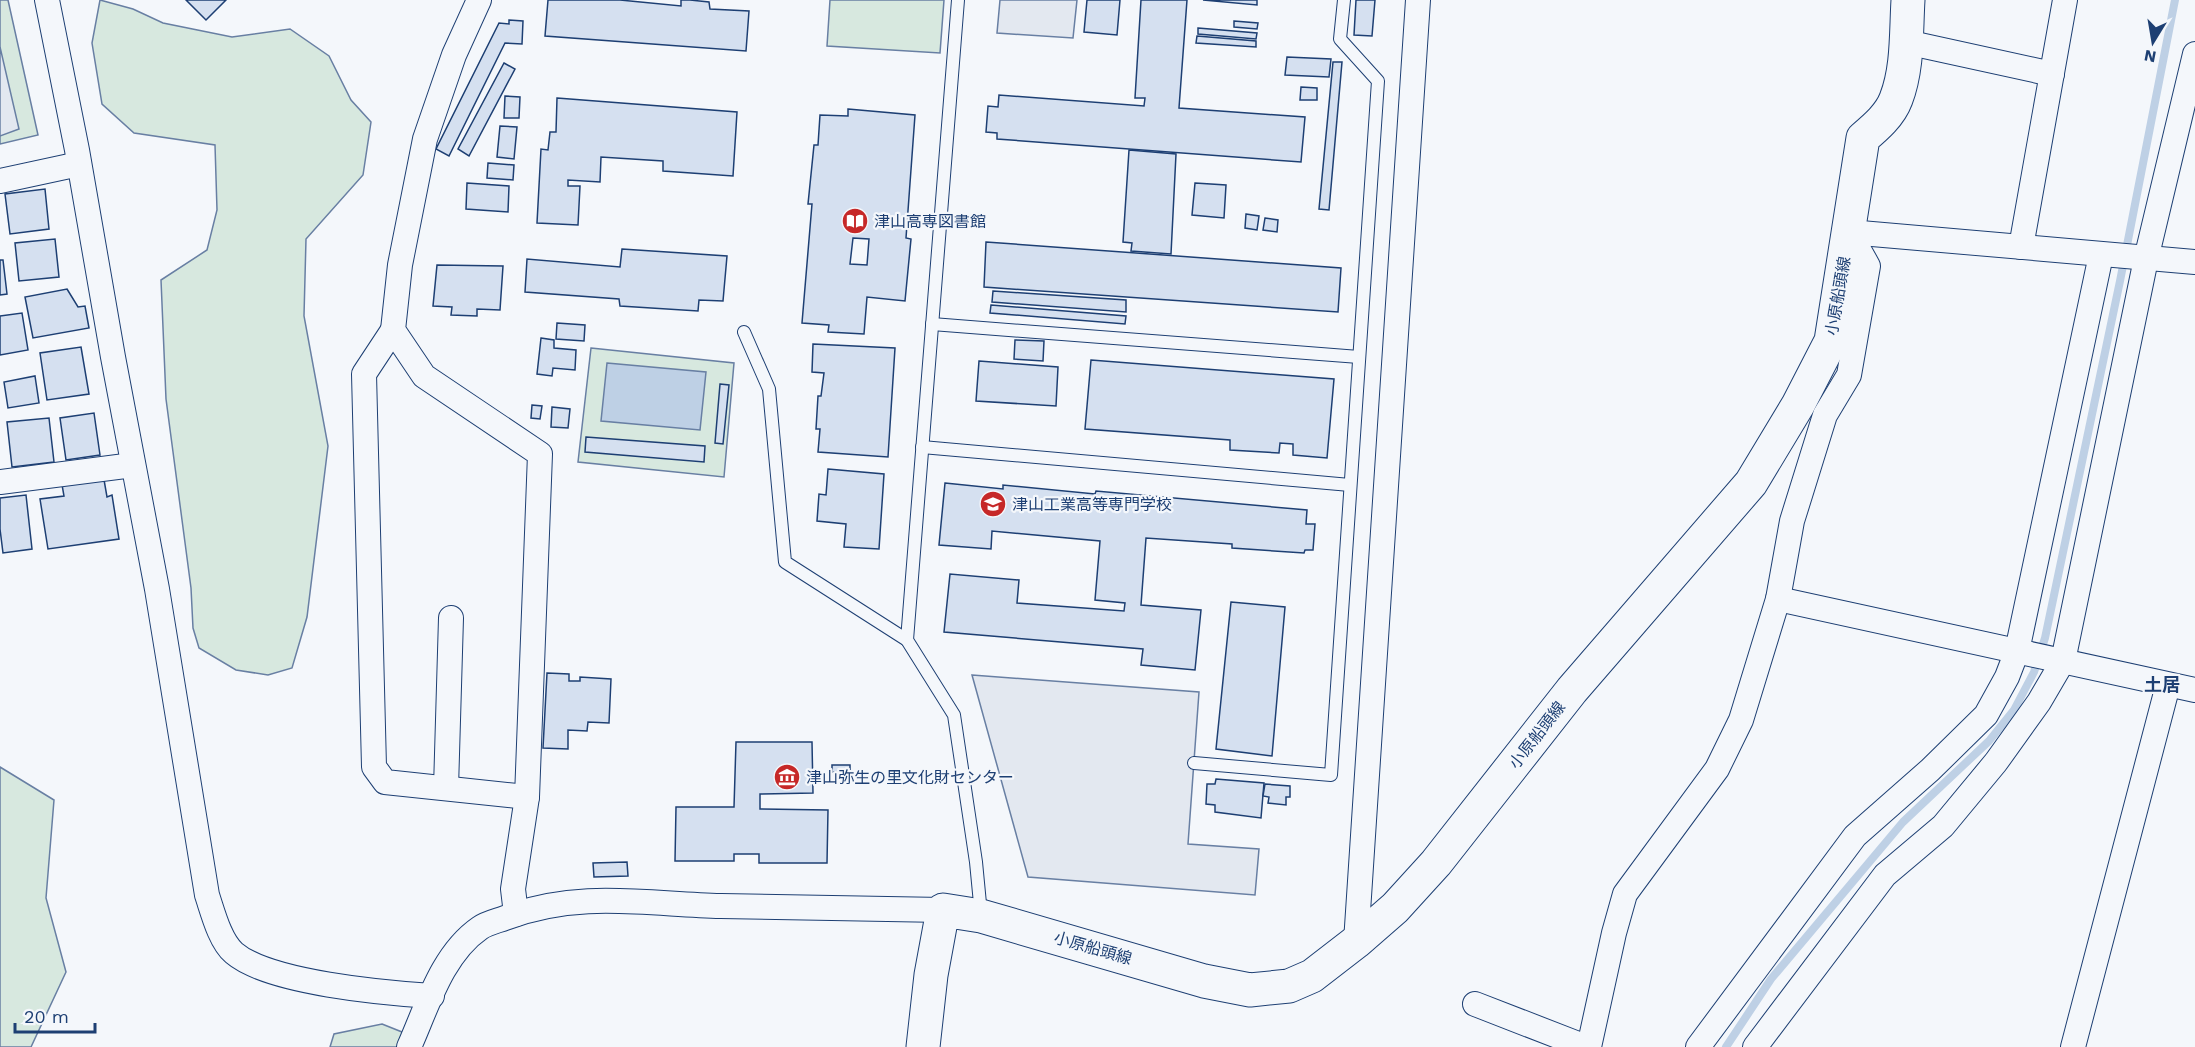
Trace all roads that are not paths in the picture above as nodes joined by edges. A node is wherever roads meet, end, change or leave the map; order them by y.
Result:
1 (47, 0) edge
2 (479, 0) edge
3 (958, 0) edge
4 (1344, 0) edge
5 (1418, 0) edge
6 (1908, 0) edge
7 (2065, 0) edge
8 (1906, 42) junction
9 (2195, 54) edge
10 (2052, 74) junction
11 (79, 164) junction
12 (0, 182) edge
13 (1849, 232) junction
14 (2021, 247) junction
15 (2101, 255) junction
16 (2146, 259) junction
17 (2195, 262) edge
18 (932, 324) junction
19 (393, 330) junction
20 (744, 332) dead end
21 (1359, 357) junction
22 (922, 447) junction
23 (133, 465) junction
24 (0, 482) edge
25 (1350, 485) junction
26 (1778, 599) junction
27 (452, 618) dead end
28 (907, 640) junction
29 (2017, 651) junction
30 (2064, 662) junction
31 (2168, 684) junction
32 (2195, 690) edge
33 (1194, 763) dead end
34 (446, 789) junction
35 (527, 797) junction
36 (943, 910) junction
37 (516, 914) junction
38 (981, 916) junction
39 (1356, 942) junction
40 (432, 996) junction
41 (1475, 1004) dead end
42 (409, 1047) edge
43 (923, 1047) edge
44 (1587, 1047) edge
45 (1698, 1047) edge
46 (1755, 1047) edge
47 (2073, 1047) edge

1 - 11 street
2 - 19 street
3 - 18 lane
4 - 21 lane
5 - 39 street
6 - 8 main road, 小原船頭線
7 - 10 street
8 - 10 street
8 - 13 main road, 小原船頭線
9 - 16 street
10 - 14 street
11 - 12 street
11 - 23 street
13 - 14 street
13 - 26 street
13 - 39 main road, 小原船頭線
14 - 15 street
15 - 16 street
15 - 29 street
16 - 17 street
16 - 30 street
18 - 21 lane
18 - 22 lane
19 - 34 street
19 - 35 street
20 - 28 lane
21 - 25 lane
22 - 25 lane
22 - 28 lane
23 - 24 street
23 - 40 street
25 - 33 lane
26 - 29 street
26 - 44 street
27 - 34 street
28 - 38 lane
29 - 30 street
29 - 45 street
30 - 31 street
30 - 46 street
31 - 32 street
31 - 47 street
34 - 35 street
35 - 37 street
36 - 37 street
36 - 38 main road, 小原船頭線
36 - 43 main road
37 - 40 street
38 - 39 main road, 小原船頭線
40 - 42 street
41 - 44 street

